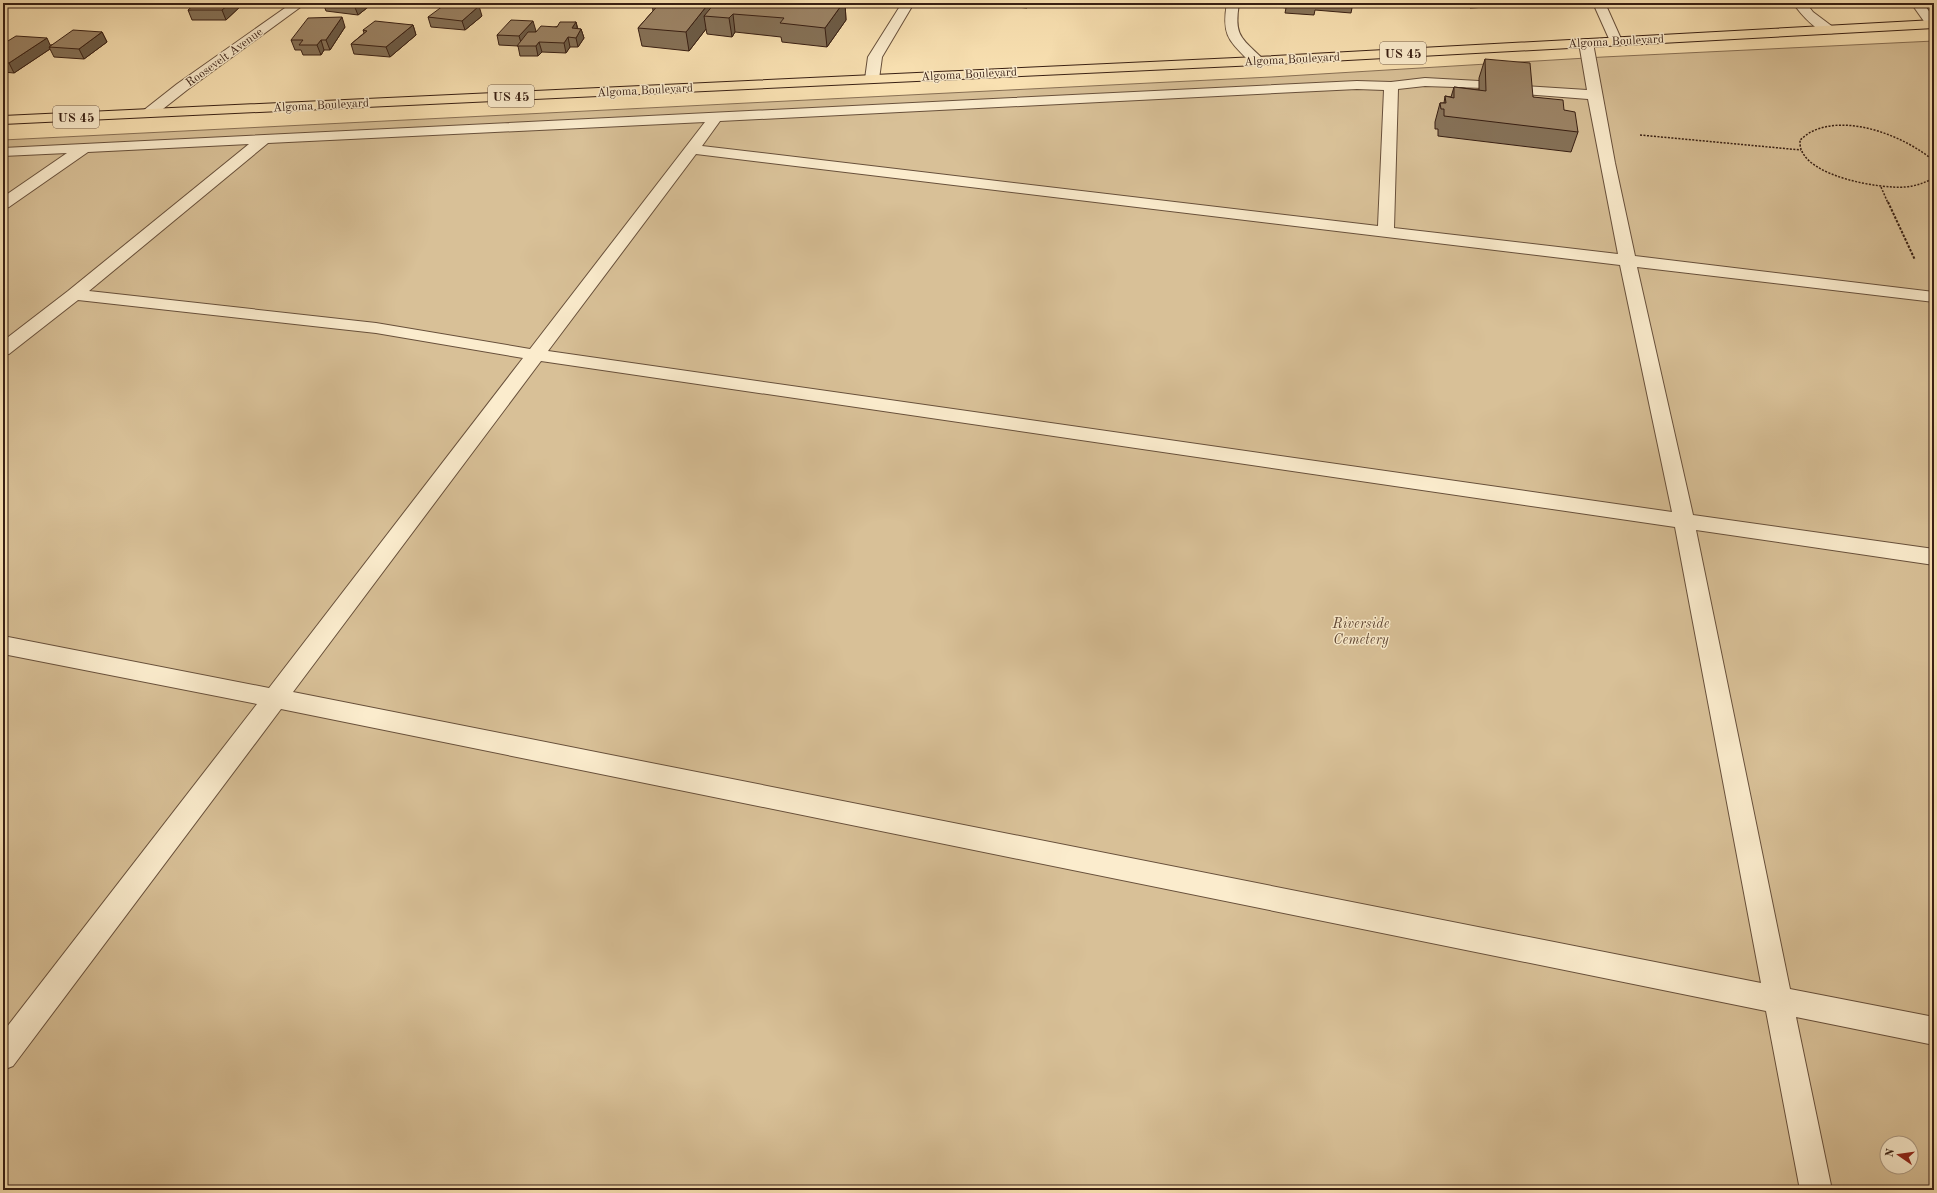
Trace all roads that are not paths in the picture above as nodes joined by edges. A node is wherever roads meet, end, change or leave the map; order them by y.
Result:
1 (300, 3) edge
2 (908, 3) edge
3 (1233, 3) edge
4 (1599, 3) edge
5 (1799, 3) edge
6 (1918, 3) edge
7 (1933, 24) edge
8 (1828, 30) junction
9 (1616, 41) junction
10 (1586, 43) junction
11 (1257, 61) junction
12 (872, 79) junction
13 (1479, 85) dead end
14 (1391, 86) junction
15 (1524, 90) edge
16 (1594, 95) junction
17 (149, 113) junction
18 (716, 117) junction
19 (3, 120) edge
20 (264, 139) junction
21 (84, 148) junction
22 (692, 149) junction
23 (3, 152) edge
24 (3, 204) edge
25 (1386, 233) junction
26 (1628, 262) junction
27 (74, 295) junction
28 (1933, 297) edge
29 (3, 350) edge
30 (535, 355) junction
31 (1684, 521) junction
32 (1934, 557) edge
33 (3, 645) edge
34 (275, 698) junction
35 (1777, 999) junction
36 (1934, 1031) edge
37 (3, 1056) edge
38 (1816, 1190) edge

1 - 17 street, Roosevelt Avenue
2 - 12 street
3 - 11 street
4 - 9 street
5 - 8 street
6 - 7 street
7 - 8 main road, Algoma Boulevard / US 45
8 - 9 main road, Algoma Boulevard / US 45
9 - 10 main road, Algoma Boulevard / US 45
10 - 11 main road, Algoma Boulevard / US 45
10 - 16 street
11 - 12 main road, Algoma Boulevard / US 45
12 - 17 main road, Algoma Boulevard / US 45
13 - 14 street
14 - 18 street
14 - 25 street
15 - 16 street
16 - 26 street
17 - 19 main road, Algoma Boulevard / US 45
18 - 20 street
18 - 22 street
20 - 21 street
20 - 27 street
21 - 23 street
21 - 24 street
22 - 25 street
22 - 30 street
25 - 26 street
26 - 28 street
26 - 31 street
27 - 29 street
27 - 30 street
30 - 31 street
30 - 34 street
31 - 32 street
31 - 35 street
33 - 34 street
34 - 35 street
34 - 37 street
35 - 36 street
35 - 38 street

